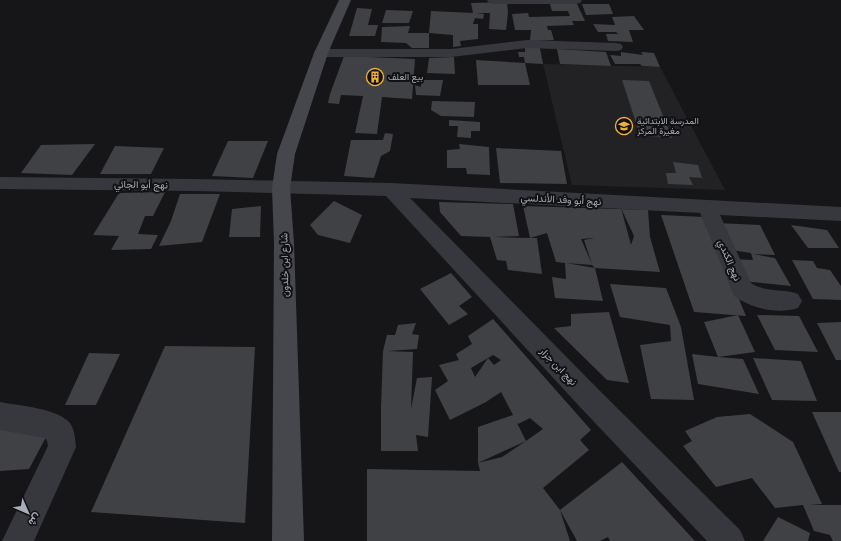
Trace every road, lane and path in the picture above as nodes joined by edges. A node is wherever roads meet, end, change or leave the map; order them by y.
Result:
1 (345, 0) edge
2 (492, 0) edge
3 (576, 0) edge
4 (616, 47) dead end
5 (321, 53) junction
6 (0, 183) edge
7 (281, 188) junction
8 (391, 190) junction
9 (707, 207) junction
10 (841, 214) edge
11 (790, 301) dead end
12 (0, 416) edge
13 (18, 541) edge
14 (288, 541) edge
15 (729, 541) edge

1 - 5 street, شارع ابن خلدون
2 - 3 street
4 - 5 street
5 - 7 street, شارع ابن خلدون
6 - 7 street, نهج أبو الجائي
7 - 8 street, نهج أبو وفد الأندلسي
7 - 14 street, شارع ابن خلدون
8 - 9 street, نهج أبو وفد الأندلسي
8 - 15 street, نهج ابن جزار
9 - 10 street, نهج أبو وفد الأندلسي
9 - 11 street, نهج الكندي
12 - 13 street

